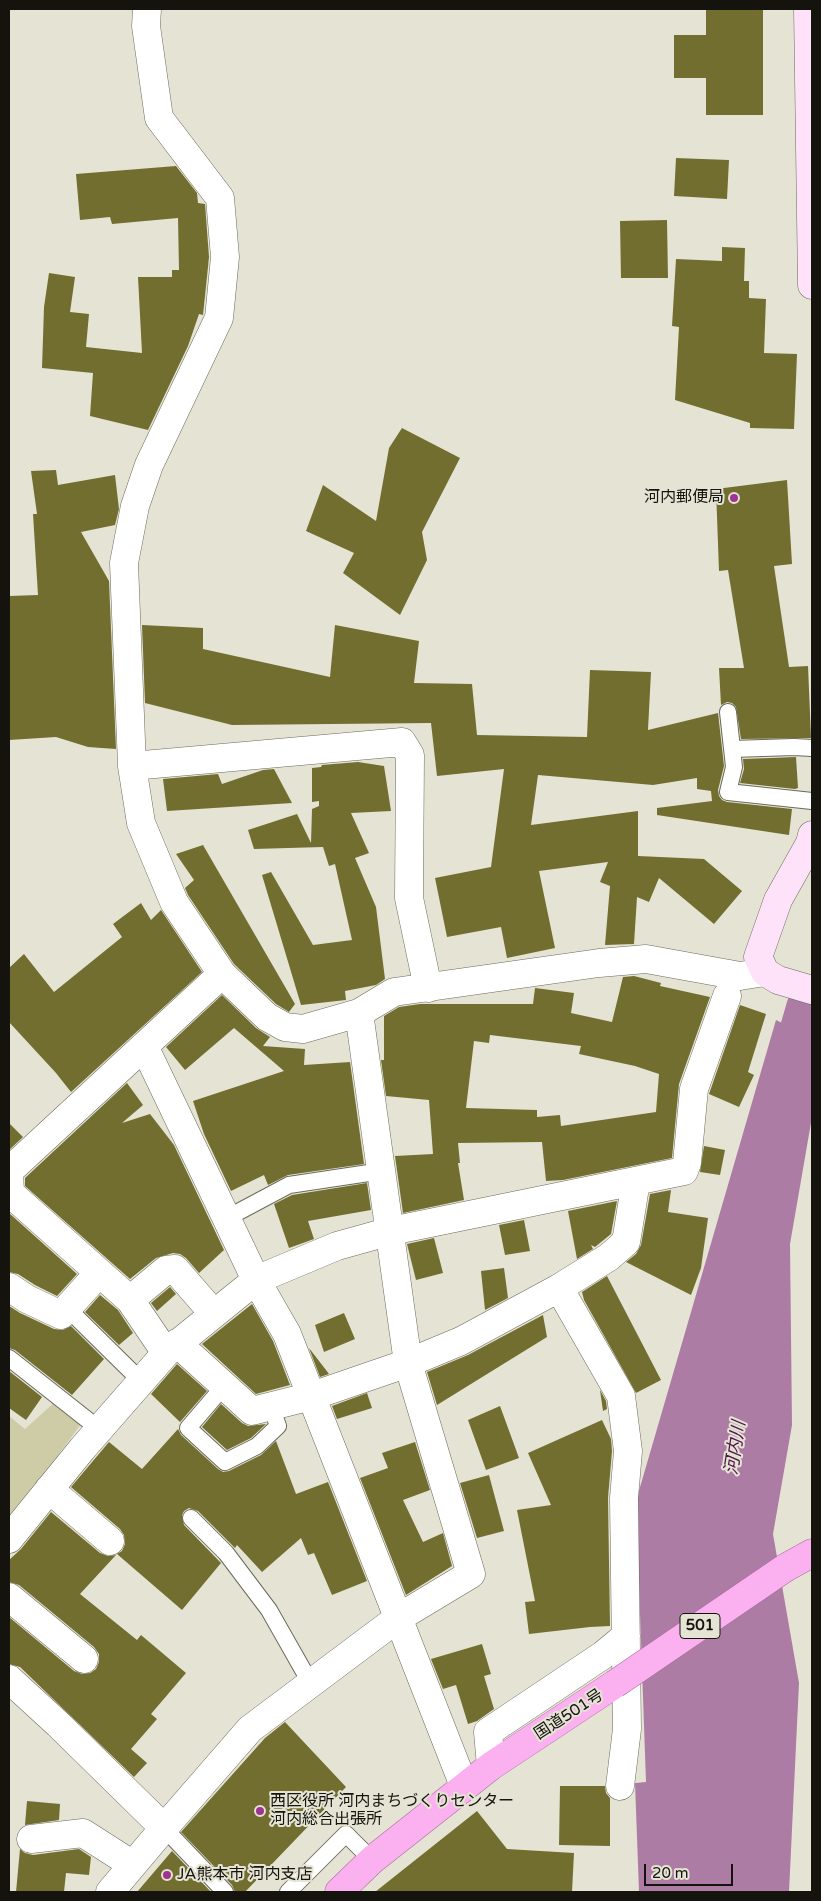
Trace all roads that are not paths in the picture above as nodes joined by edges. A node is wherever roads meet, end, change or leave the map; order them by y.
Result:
1 (146, 9) edge
2 (808, 9) edge
3 (812, 285) edge
4 (728, 712) dead end
5 (812, 748) edge
6 (732, 749) junction
7 (132, 766) junction
8 (812, 801) edge
9 (812, 835) edge
10 (222, 974) junction
11 (771, 976) junction
12 (428, 988) junction
13 (812, 990) edge
14 (727, 996) dead end
15 (359, 1014) junction
16 (144, 1046) junction
17 (382, 1171) junction
18 (636, 1181) junction
19 (227, 1218) junction
20 (391, 1231) junction
21 (99, 1273) junction
22 (256, 1280) junction
23 (9, 1287) edge
24 (559, 1288) junction
25 (130, 1300) junction
26 (67, 1308) junction
27 (214, 1314) junction
28 (171, 1348) junction
29 (9, 1358) edge
30 (408, 1363) junction
31 (141, 1381) junction
32 (224, 1386) junction
33 (312, 1396) junction
34 (271, 1406) junction
35 (99, 1429) junction
36 (49, 1489) junction
37 (191, 1518) dead end
38 (9, 1539) edge
39 (110, 1541) dead end
40 (812, 1553) edge
41 (9, 1597) edge
42 (398, 1618) junction
43 (626, 1636) junction
44 (84, 1659) dead end
45 (9, 1679) edge
46 (312, 1684) junction
47 (491, 1766) junction
48 (464, 1786) junction
49 (620, 1786) dead end
50 (164, 1828) junction
51 (30, 1839) dead end
52 (372, 1860) junction
53 (133, 1865) junction
54 (110, 1892) edge
55 (225, 1892) edge
56 (288, 1892) edge
57 (339, 1892) edge

1 - 7 street
2 - 3 main road
4 - 6 lane
5 - 6 lane
6 - 8 lane
7 - 10 street
7 - 12 street
9 - 11 main road
10 - 15 street
10 - 16 street
11 - 12 street
11 - 13 main road
12 - 15 street
14 - 18 street
15 - 17 street
16 - 19 street
16 - 21 street
17 - 19 lane
17 - 20 street
18 - 20 street
18 - 24 street
19 - 22 street
20 - 22 street
20 - 30 street
21 - 25 street
21 - 26 street
22 - 27 street
22 - 33 street
23 - 26 street
24 - 30 street
24 - 43 street
25 - 27 street
25 - 28 street
26 - 31 lane
27 - 28 street
28 - 31 street
28 - 32 street
29 - 35 lane
30 - 33 street
30 - 42 street
31 - 35 street
32 - 34 street
32 - 34 lane
33 - 34 street
33 - 42 street
35 - 36 street
36 - 38 street
36 - 39 street
37 - 46 lane
40 - 47 highway, 国道501号 / 501, bridge
41 - 44 street
42 - 46 street
42 - 48 street
43 - 47 street
43 - 49 street
45 - 50 street
46 - 50 street
47 - 48 highway, 国道501号 / 501
48 - 52 highway, 国道501号 / 501
50 - 53 street
50 - 55 lane
51 - 53 street
52 - 56 lane
52 - 57 highway, 国道501号 / 501
53 - 54 street

